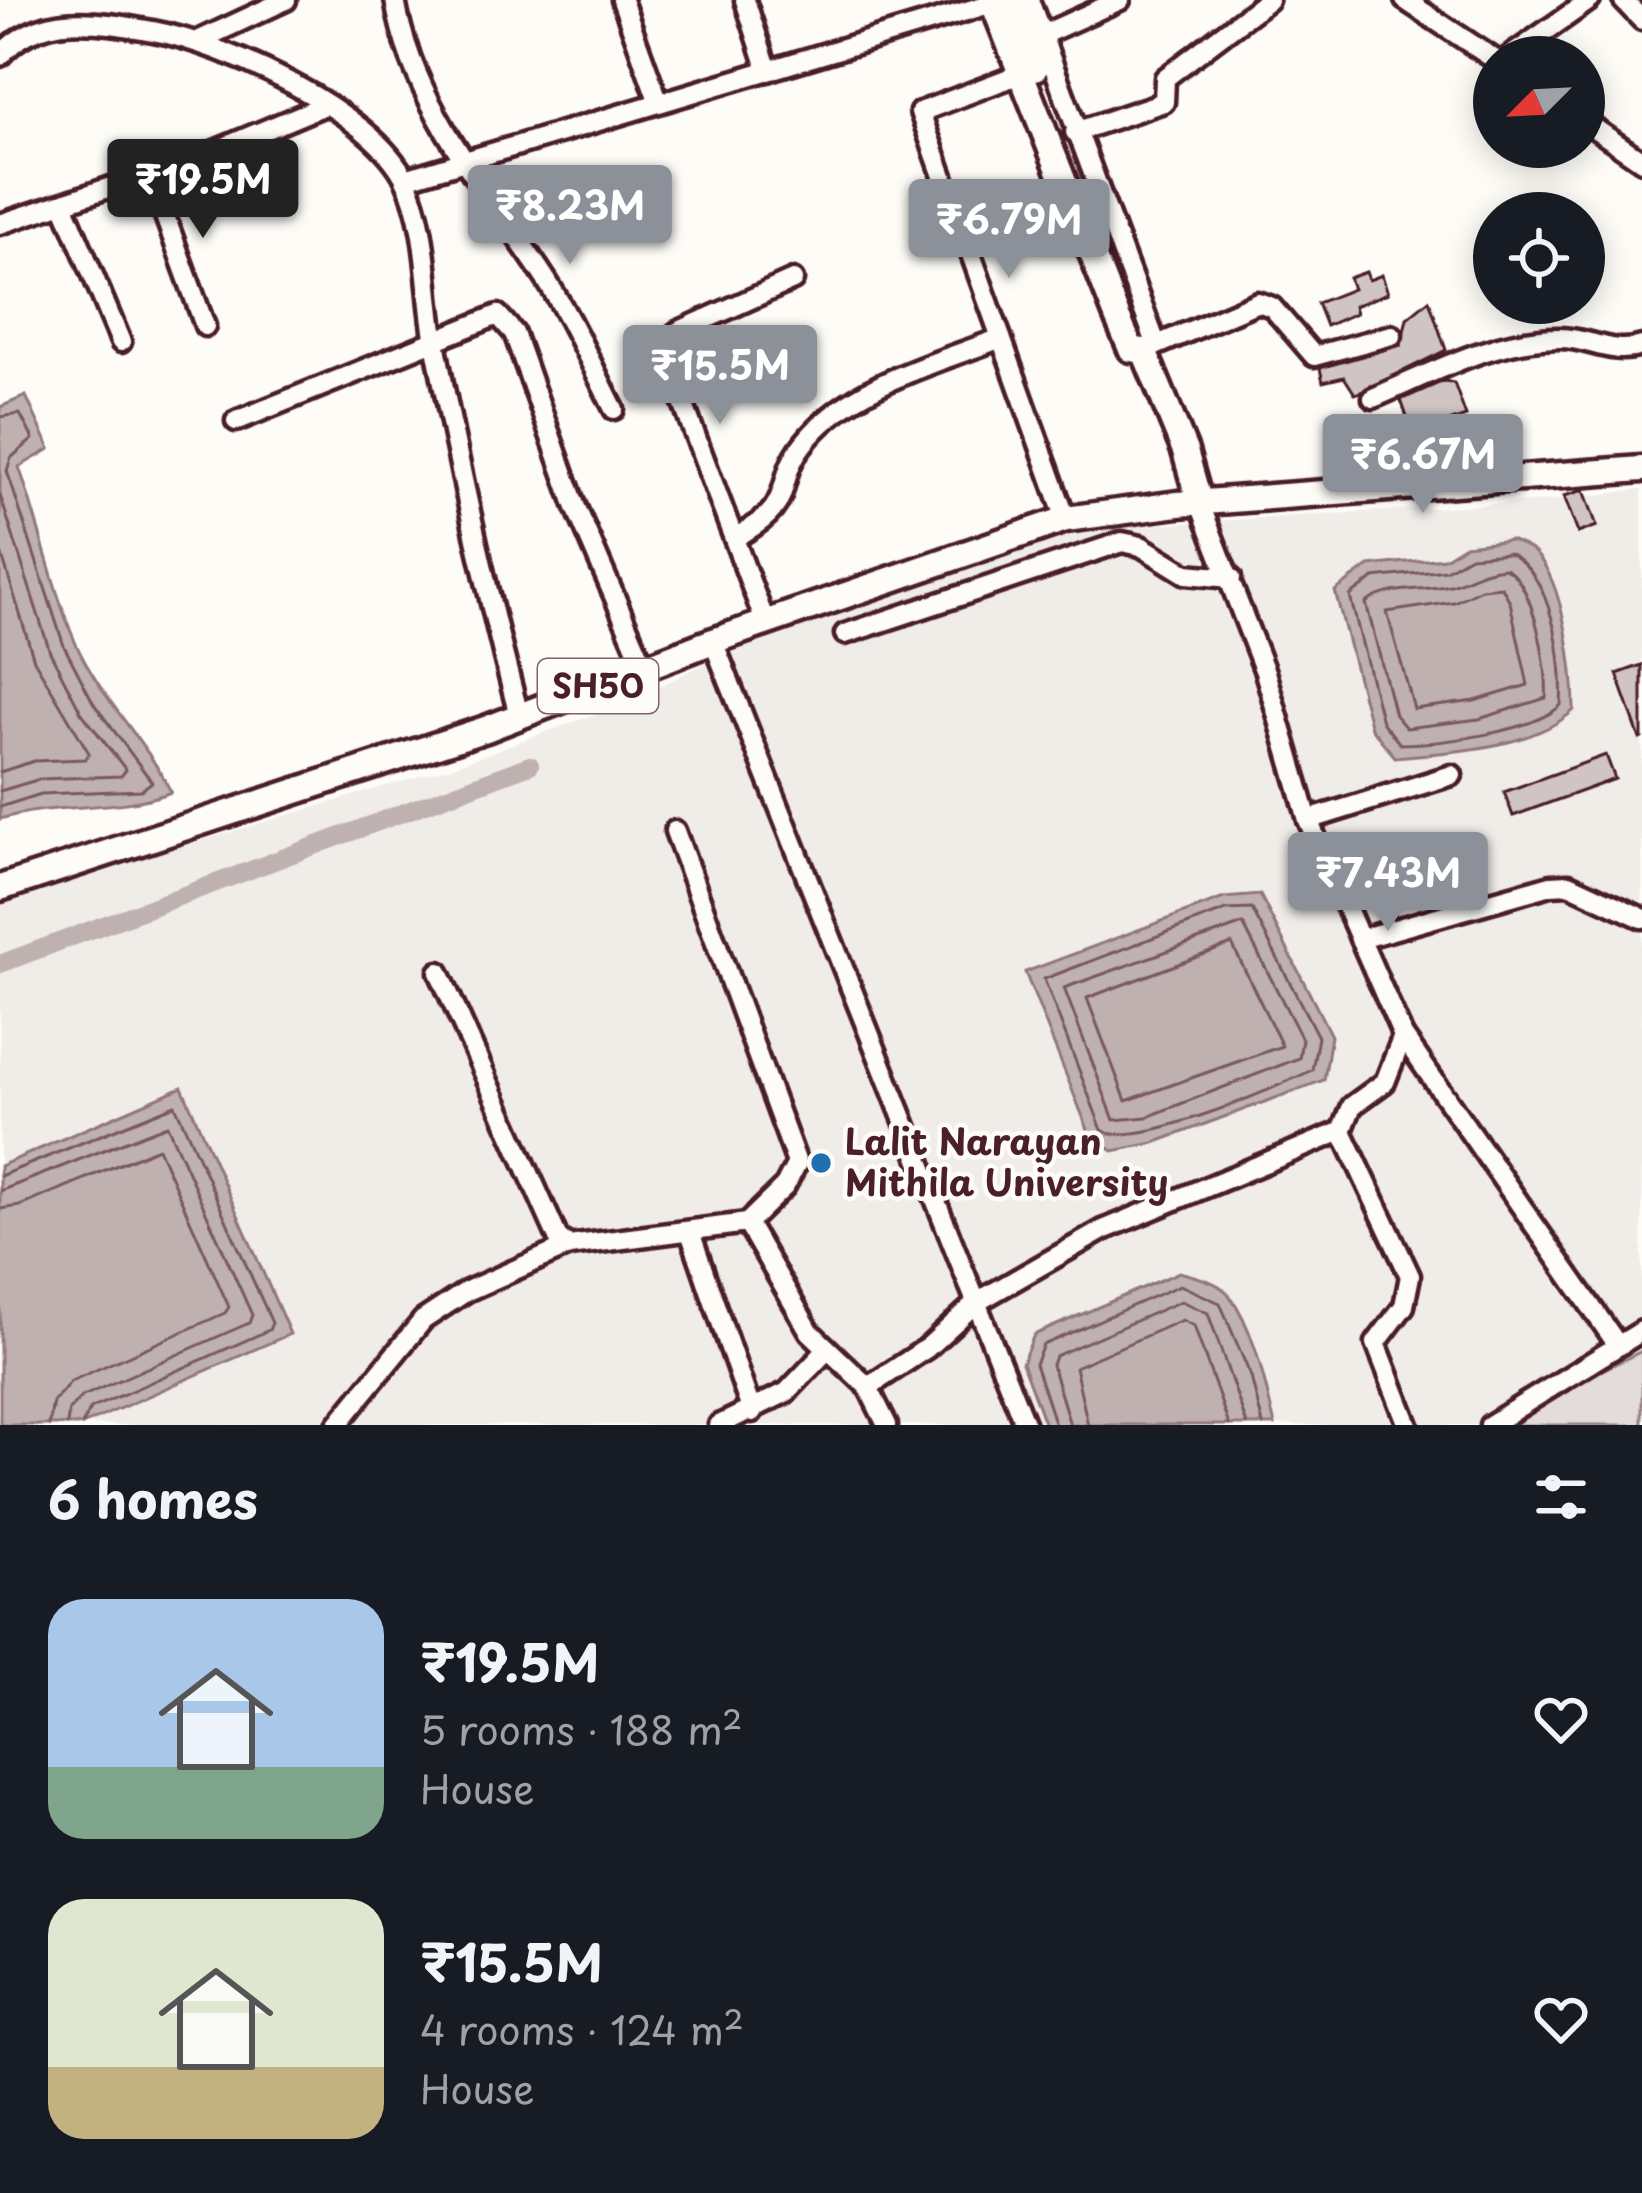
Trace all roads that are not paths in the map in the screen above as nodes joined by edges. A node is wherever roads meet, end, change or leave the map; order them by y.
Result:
1 (286, 0) edge
2 (395, 0) edge
3 (622, 0) edge
4 (745, 0) edge
5 (1029, 0) edge
6 (1120, 0) edge
7 (1268, 0) edge
8 (1550, 0) edge
9 (1590, 0) edge
10 (1623, 0) edge
11 (998, 1) edge
12 (1418, 3) edge
13 (1564, 19) junction
14 (1642, 20) edge
15 (1042, 35) junction
16 (1539, 36) edge
17 (200, 40) junction
18 (1473, 44) edge
19 (0, 56) edge
20 (768, 71) junction
21 (1020, 74) junction
22 (658, 100) junction
23 (325, 105) junction
24 (1076, 132) junction
25 (1605, 135) edge
26 (464, 161) junction
27 (1642, 161) edge
28 (150, 176) junction
29 (405, 179) junction
30 (64, 206) junction
31 (0, 224) edge
32 (794, 280) dead end
33 (205, 326) dead end
34 (1392, 335) dead end
35 (1001, 338) junction
36 (434, 340) junction
37 (121, 342) dead end
38 (1642, 346) edge
39 (1149, 348) junction
40 (1373, 398) dead end
41 (614, 409) dead end
42 (236, 421) dead end
43 (1642, 469) edge
44 (1200, 504) junction
45 (1066, 519) junction
46 (734, 538) junction
47 (1231, 578) junction
48 (766, 624) junction
49 (844, 634) dead end
50 (713, 641) junction
51 (645, 668) junction
52 (519, 716) junction
53 (1452, 775) dead end
54 (1309, 820) junction
55 (674, 831) dead end
56 (0, 888) edge
57 (1641, 915) edge
58 (1360, 939) junction
59 (439, 972) dead end
60 (1403, 1036) junction
61 (1342, 1131) junction
62 (747, 1223) junction
63 (690, 1232) junction
64 (569, 1246) junction
65 (977, 1302) junction
66 (1642, 1331) edge
67 (1616, 1344) junction
68 (826, 1351) junction
69 (868, 1387) junction
70 (752, 1412) junction
71 (337, 1425) edge
72 (719, 1425) edge
73 (887, 1425) edge
74 (1025, 1425) edge
75 (1408, 1425) edge
76 (1490, 1425) edge

1 - 17 street
2 - 26 street
3 - 22 street
4 - 20 street
5 - 15 street
6 - 15 street
7 - 24 street
8 - 13 street
9 - 13 street
10 - 14 street
11 - 20 street
11 - 21 main road
11 - 39 main road
12 - 18 street
13 - 16 street
15 - 24 street
17 - 19 street
17 - 23 street
20 - 22 street
21 - 35 street
21 - 39 main road
22 - 26 street
23 - 28 street
23 - 29 street
24 - 39 street
25 - 27 street
26 - 29 street
26 - 41 street
28 - 30 street
28 - 33 street
29 - 36 street
30 - 31 street
30 - 37 street
32 - 46 street
34 - 39 street
35 - 45 street
35 - 46 street
36 - 42 street
36 - 51 street
36 - 52 street
38 - 40 street
39 - 44 main road
43 - 44 main road
44 - 45 main road, SH50
44 - 47 street
45 - 48 main road, SH50
46 - 48 street
47 - 49 street
47 - 54 street
48 - 50 main road, SH50
50 - 51 main road, SH50
50 - 65 street
51 - 52 main road, SH50
52 - 56 main road, SH50
53 - 54 street
54 - 58 street
55 - 62 street
57 - 58 street
58 - 60 street
59 - 64 street
60 - 61 street
60 - 67 street
61 - 65 street
61 - 75 street
62 - 63 street
62 - 68 street
63 - 64 street
63 - 70 street
64 - 71 street
65 - 69 street
65 - 74 street
66 - 67 street
67 - 76 street
68 - 69 street
68 - 70 street
69 - 73 street
70 - 72 street

